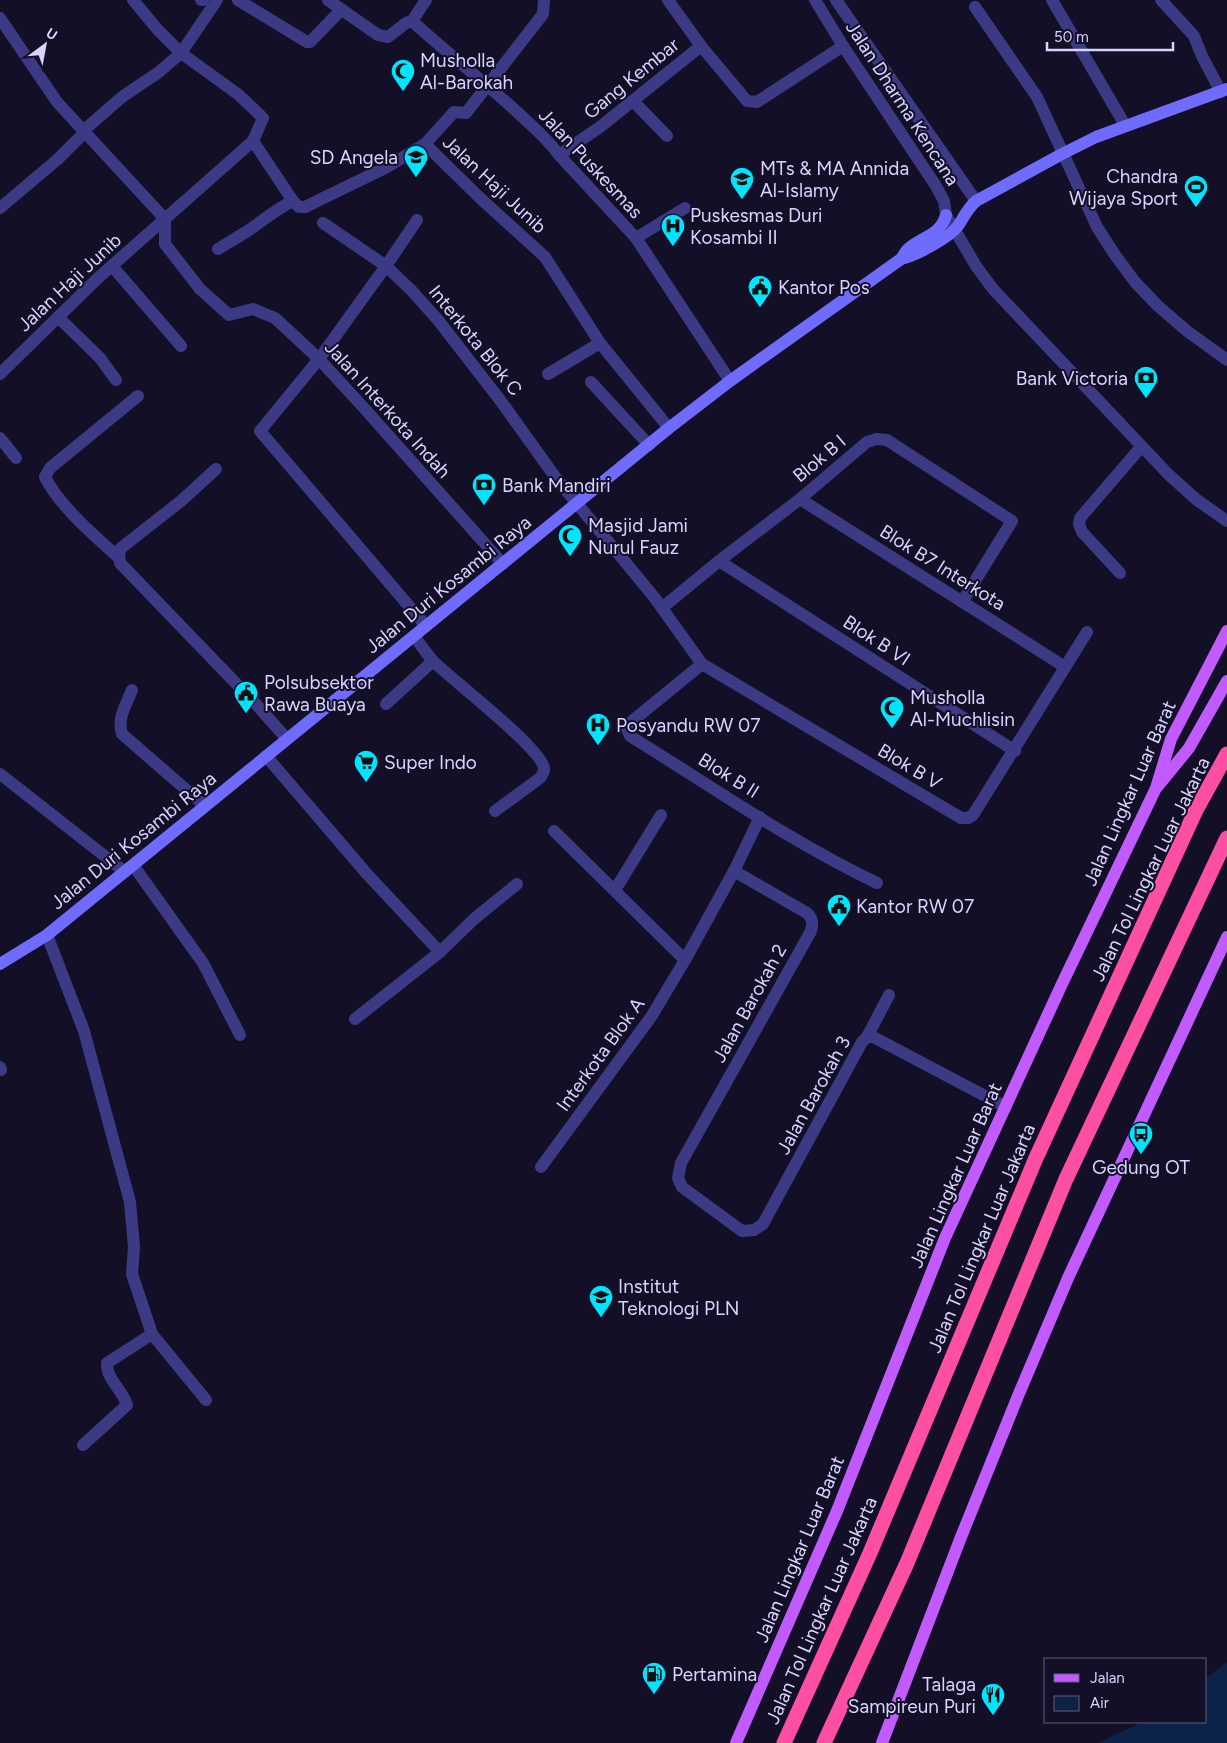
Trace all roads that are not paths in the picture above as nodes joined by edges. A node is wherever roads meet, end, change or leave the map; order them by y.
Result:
1 (134, 0) edge
2 (216, 0) edge
3 (238, 0) edge
4 (328, 0) edge
5 (426, 0) edge
6 (544, 0) edge
7 (668, 0) edge
8 (815, 0) edge
9 (836, 0) edge
10 (1052, 0) edge
11 (1161, 0) edge
12 (975, 8) dead end
13 (341, 10) junction
14 (0, 18) edge
15 (412, 21) junction
16 (701, 46) junction
17 (843, 46) junction
18 (181, 53) junction
19 (487, 85) junction
20 (1224, 90) edge
21 (633, 101) junction
22 (1125, 125) junction
23 (84, 132) junction
24 (668, 136) dead end
25 (253, 141) junction
26 (425, 144) junction
27 (1062, 154) junction
28 (559, 155) junction
29 (293, 201) junction
30 (976, 202) junction
31 (0, 208) edge
32 (686, 208) dead end
33 (946, 215) junction
34 (165, 219) junction
35 (417, 220) dead end
36 (323, 223) dead end
37 (940, 228) joint
38 (954, 230) junction
39 (636, 238) junction
40 (218, 249) dead end
41 (901, 259) junction
42 (112, 266) junction
43 (386, 266) junction
44 (58, 318) junction
45 (600, 343) junction
46 (180, 346) dead end
47 (319, 359) junction
48 (1227, 360) edge
49 (0, 374) edge
50 (548, 374) dead end
51 (116, 380) dead end
52 (730, 381) junction
53 (591, 382) dead end
54 (138, 396) dead end
55 (669, 428) junction
56 (0, 438) edge
57 (649, 445) junction
58 (1141, 447) junction
59 (16, 458) dead end
60 (216, 469) dead end
61 (800, 499) junction
62 (577, 503) junction
63 (1227, 521) edge
64 (119, 558) junction
65 (719, 561) junction
66 (503, 564) junction
67 (1120, 573) dead end
68 (962, 602) junction
69 (662, 608) junction
70 (426, 626) junction
71 (1227, 631) edge
72 (1087, 632) dead end
73 (414, 636) junction
74 (433, 661) junction
75 (702, 664) junction
76 (1065, 667) junction
77 (1227, 682) edge
78 (132, 690) dead end
79 (386, 704) dead end
80 (287, 739) junction
81 (1015, 751) junction
82 (1227, 754) edge
83 (266, 756) junction
84 (0, 774) edge
85 (1156, 788) junction
86 (205, 806) junction
87 (495, 810) dead end
88 (661, 816) dead end
89 (760, 817) junction
90 (554, 830) dead end
91 (1227, 838) edge
92 (129, 868) junction
93 (734, 871) junction
94 (877, 883) dead end
95 (517, 884) dead end
96 (614, 890) junction
97 (47, 935) junction
98 (1227, 937) edge
99 (440, 952) junction
100 (685, 960) junction
101 (0, 964) edge
102 (889, 995) dead end
103 (355, 1019) dead end
104 (240, 1035) dead end
105 (867, 1037) junction
106 (1006, 1107) junction
107 (541, 1167) dead end
108 (682, 1187) joint
109 (152, 1334) junction
110 (206, 1400) dead end
111 (83, 1445) dead end
112 (736, 1743) edge
113 (784, 1743) edge
114 (824, 1743) edge
115 (882, 1743) edge

1 - 18 street
2 - 18 street
3 - 13 street
4 - 13 street
5 - 15 street
6 - 19 street
7 - 16 street
8 - 17 street, Jalan Dharma Kencana
9 - 30 street, Jalan Dharma Kencana
10 - 22 street
11 - 20 street
12 - 27 street
13 - 15 street
14 - 23 street
15 - 19 street, Jalan Puskesmas
16 - 17 street
16 - 21 street, Gang Kembar
17 - 33 street, Jalan Dharma Kencana
18 - 23 street
18 - 25 street
19 - 26 street
19 - 28 street, Jalan Puskesmas
20 - 22 main road, Jalan Duri Kosambi Raya
21 - 24 street
21 - 28 street, Gang Kembar
22 - 27 main road, Jalan Duri Kosambi Raya
23 - 31 street
23 - 34 street
25 - 29 street
25 - 34 street, Jalan Haji Junib
26 - 29 street, Jalan Haji Junib
26 - 45 street, Jalan Haji Junib
27 - 30 main road, Jalan Duri Kosambi Raya
27 - 48 street
28 - 39 street, Jalan Puskesmas
29 - 40 street
30 - 38 main road, Jalan Duri Kosambi Raya
32 - 39 street
33 - 37 main road, Jalan Dharma Kencana
33 - 38 street
34 - 42 street, Jalan Haji Junib
34 - 47 street, Jalan Interkota Indah
35 - 43 street
36 - 43 street, Interkota Blok C
37 - 41 main road, Jalan Duri Kosambi Raya
38 - 41 main road, Jalan Duri Kosambi Raya
38 - 58 street
39 - 52 street, Jalan Puskesmas
41 - 52 main road, Jalan Duri Kosambi Raya
42 - 44 street, Jalan Haji Junib
42 - 46 street
43 - 47 street
43 - 62 street, Interkota Blok C
44 - 49 street, Jalan Haji Junib
44 - 51 street
45 - 50 street
45 - 55 street, Jalan Haji Junib
47 - 66 street, Jalan Interkota Indah
47 - 70 street
52 - 55 main road, Jalan Duri Kosambi Raya
53 - 57 street
54 - 64 street
55 - 57 main road, Jalan Duri Kosambi Raya
56 - 59 street
57 - 62 main road, Jalan Duri Kosambi Raya
58 - 63 street
58 - 67 street
60 - 64 street
61 - 65 street, Blok B I
61 - 68 street, Blok B7 Interkota
61 - 68 street, Blok B I
62 - 66 main road, Jalan Duri Kosambi Raya
62 - 69 street, Interkota Blok C
64 - 80 street
65 - 69 street, Blok B I
65 - 81 street, Blok B VI
66 - 70 main road, Jalan Duri Kosambi Raya
68 - 76 street, Blok B7 Interkota
69 - 75 street, Blok B V
70 - 73 main road, Jalan Duri Kosambi Raya
71 - 85 main road, Jalan Lingkar Luar Barat
72 - 76 street, Blok B V
73 - 74 street
73 - 80 main road, Jalan Duri Kosambi Raya
74 - 79 street
74 - 87 street
75 - 81 street, Blok B V
75 - 89 street, Blok B II
76 - 81 street, Blok B V
77 - 85 main road
78 - 86 street
80 - 83 main road, Jalan Duri Kosambi Raya
82 - 113 highway, Jalan Tol Lingkar Luar Jakarta
83 - 86 main road, Jalan Duri Kosambi Raya
83 - 99 street
84 - 92 street
85 - 106 main road, Jalan Lingkar Luar Barat
86 - 92 main road, Jalan Duri Kosambi Raya
88 - 96 street
89 - 93 street, Interkota Blok A
89 - 94 street, Blok B II
90 - 96 street
91 - 114 highway
92 - 97 main road, Jalan Duri Kosambi Raya
92 - 104 street
93 - 100 street, Interkota Blok A
93 - 108 street, Jalan Barokah 2
95 - 99 street
96 - 100 street
97 - 101 main road, Jalan Duri Kosambi Raya
97 - 109 street
98 - 115 main road
99 - 103 street
100 - 107 street, Interkota Blok A
102 - 105 street
105 - 106 street, Jalan Barokah 3
105 - 108 street, Jalan Barokah 3
106 - 112 main road, Jalan Lingkar Luar Barat
109 - 110 street
109 - 111 street

